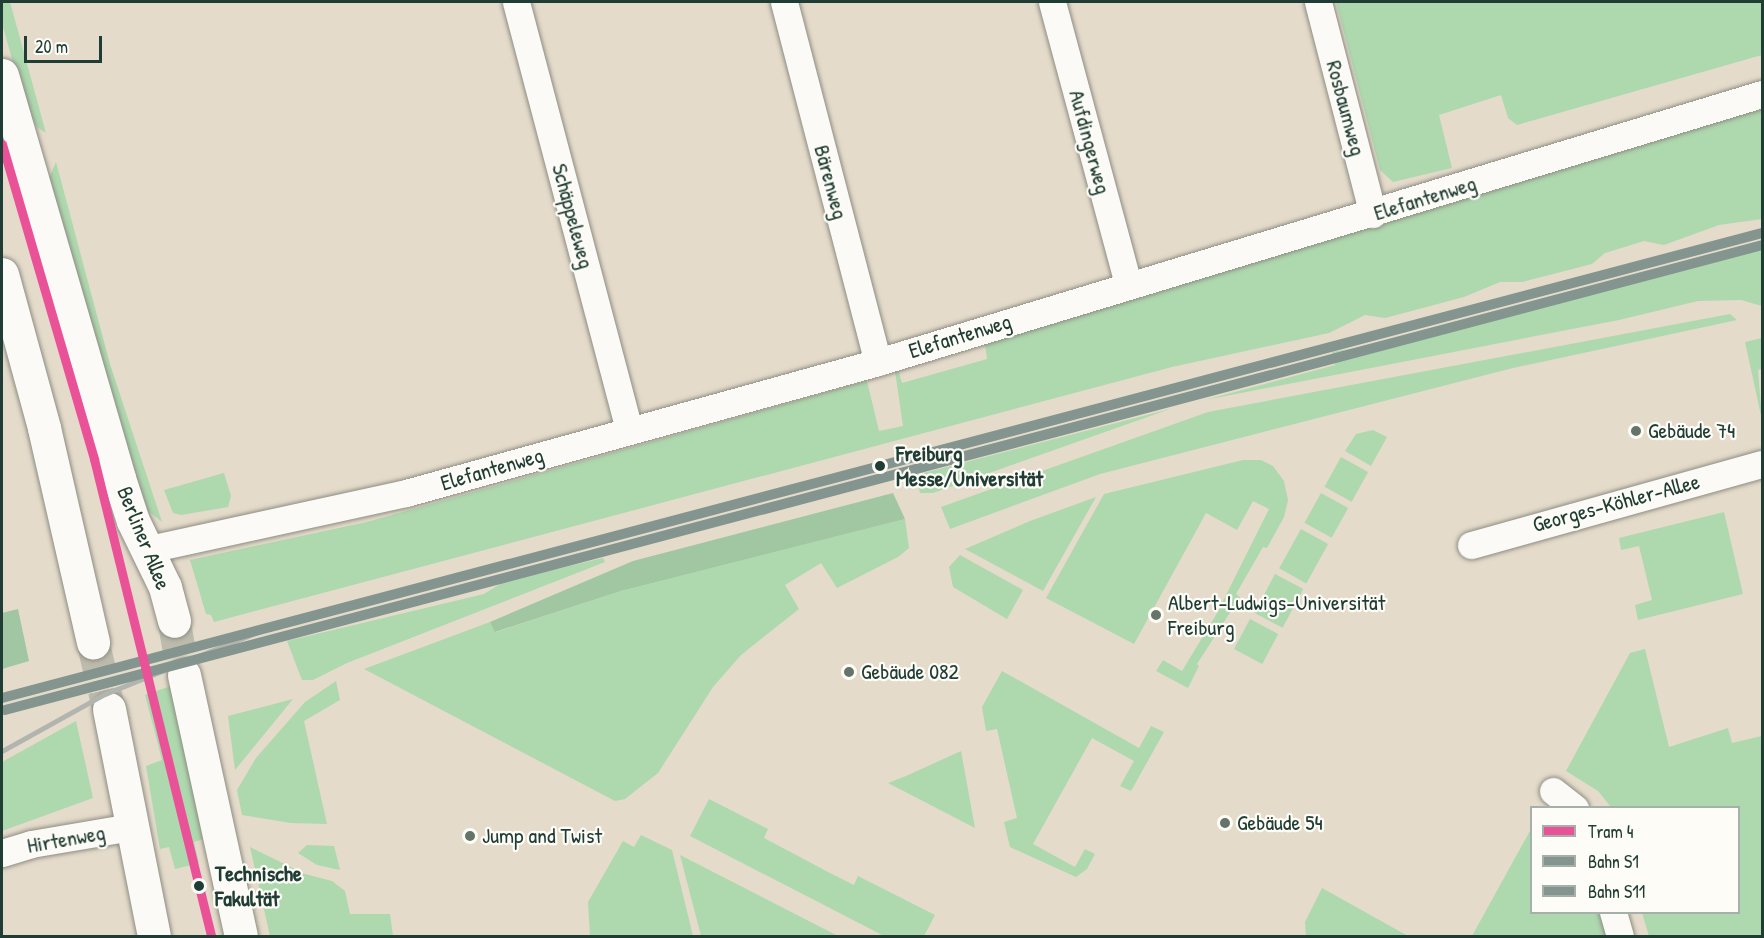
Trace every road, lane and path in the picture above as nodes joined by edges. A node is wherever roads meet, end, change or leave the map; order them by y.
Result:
1 (516, 2) edge
2 (784, 2) edge
3 (1052, 2) edge
4 (1318, 2) edge
5 (2, 75) edge
6 (1762, 94) edge
7 (1373, 214) junction
8 (2, 274) edge
9 (1128, 284) junction
10 (878, 362) junction
11 (629, 430) junction
12 (1762, 464) edge
13 (1471, 544) dead end
14 (149, 549) junction
15 (174, 621) tunnel mouth
16 (93, 642) tunnel mouth
17 (184, 675) tunnel mouth
18 (109, 709) tunnel mouth
19 (1552, 791) dead end
20 (1574, 806) edge
21 (131, 827) junction
22 (2, 853) edge
23 (1614, 914) edge
24 (154, 936) edge
25 (241, 936) edge
26 (1620, 936) edge

1 - 11 street, Schäppeleweg
2 - 10 street, Bärenweg
3 - 9 street, Aufdingerweg
4 - 7 street, Rosbaumweg
5 - 14 main road, Berliner Allee
6 - 7 street, Elefantenweg
7 - 9 street, Elefantenweg
8 - 16 main road
9 - 10 street, Elefantenweg
10 - 11 street, Elefantenweg
11 - 14 street, Elefantenweg
12 - 13 street, Georges-Köhler-Allee
14 - 15 main road, Berliner Allee
17 - 25 main road
18 - 21 main road
19 - 20 street
21 - 22 street, Hirtenweg
21 - 24 main road
23 - 26 street

